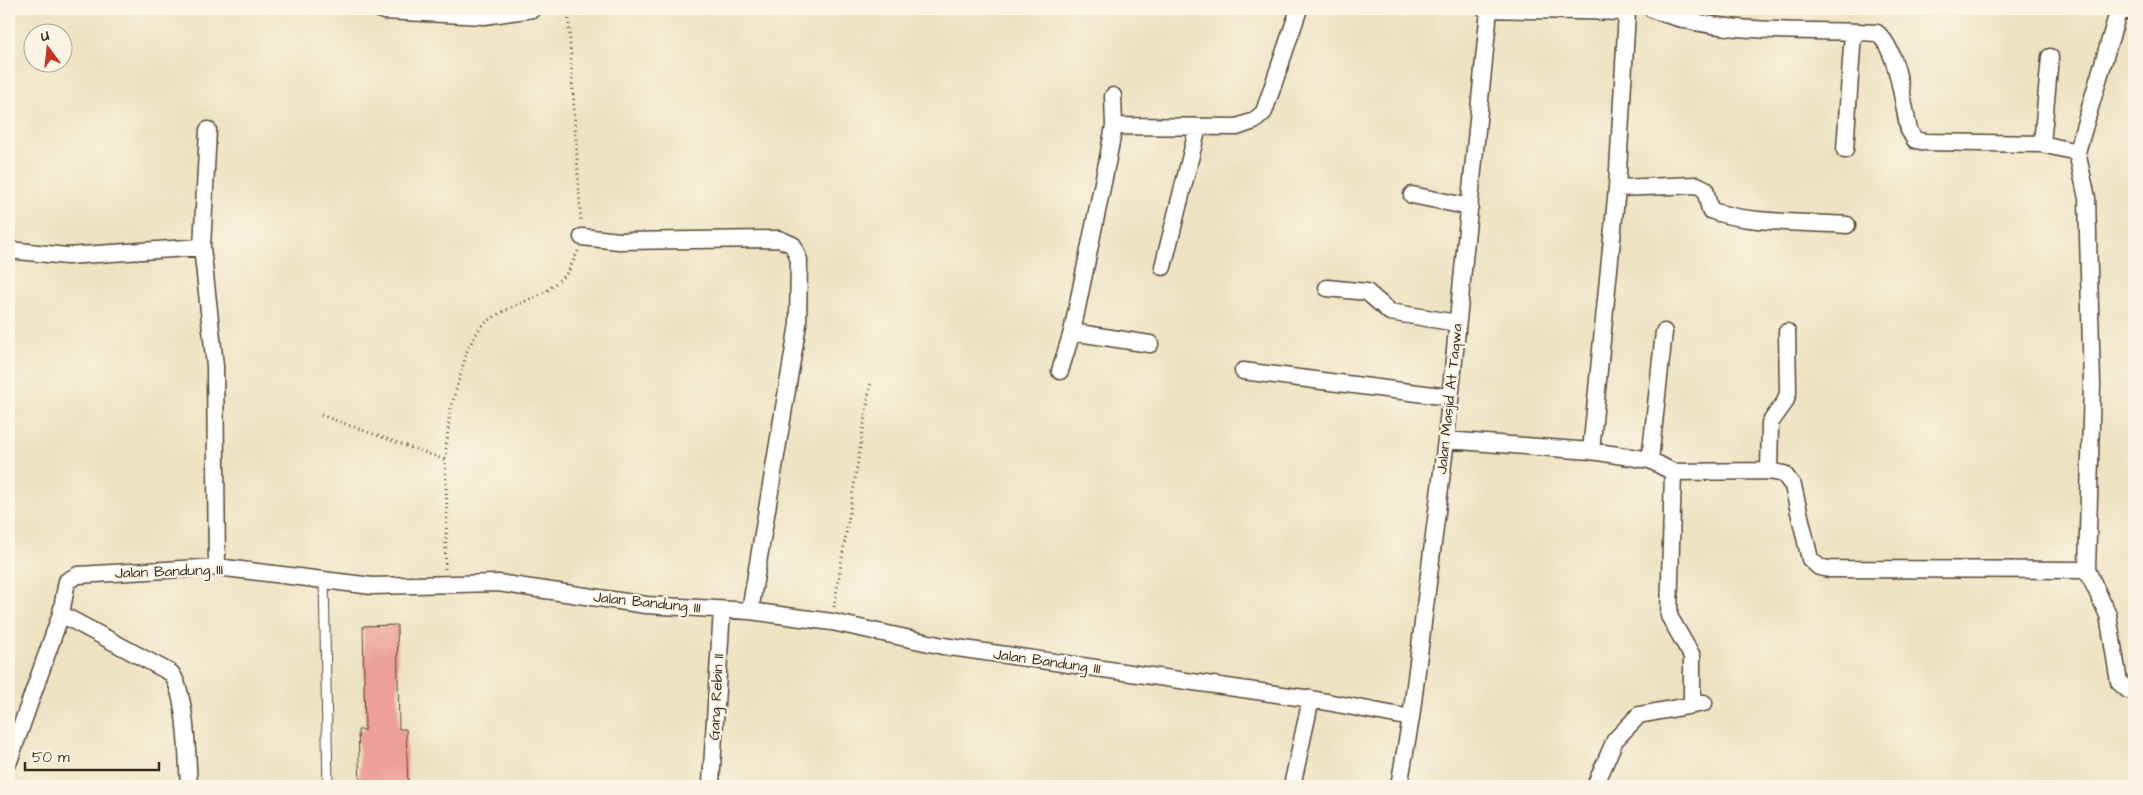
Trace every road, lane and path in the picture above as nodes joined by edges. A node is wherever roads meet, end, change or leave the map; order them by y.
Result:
1 (379, 9) edge
2 (533, 9) edge
3 (568, 9) edge
4 (1299, 9) edge
5 (1487, 9) edge
6 (1652, 9) edge
7 (1628, 10) edge
8 (2124, 10) edge
9 (484, 13) edge
10 (1853, 32) junction
11 (2050, 57) dead end
12 (1113, 96) dead end
13 (1114, 126) junction
14 (1198, 127) junction
15 (208, 130) dead end
16 (2042, 144) junction
17 (1845, 150) dead end
18 (2077, 152) junction
19 (1617, 188) junction
20 (1412, 195) dead end
21 (1470, 207) junction
22 (1847, 225) dead end
23 (582, 237) junction
24 (202, 248) junction
25 (9, 250) edge
26 (1163, 267) dead end
27 (1327, 288) dead end
28 (1457, 323) junction
29 (1072, 332) junction
30 (1664, 332) dead end
31 (1787, 332) dead end
32 (1150, 344) dead end
33 (1060, 371) dead end
34 (1243, 371) dead end
35 (871, 380) dead end
36 (1449, 397) junction
37 (321, 415) dead end
38 (1446, 440) junction
39 (1591, 451) junction
40 (445, 460) junction
41 (1650, 460) junction
42 (1769, 471) junction
43 (1673, 472) junction
44 (217, 567) junction
45 (2087, 570) junction
46 (324, 579) junction
47 (445, 585) junction
48 (722, 610) junction
49 (750, 611) junction
50 (61, 614) junction
51 (832, 622) junction
52 (2134, 690) edge
53 (1311, 699) junction
54 (1411, 718) junction
55 (9, 761) edge
56 (711, 783) dead end
57 (189, 786) edge
58 (328, 786) edge
59 (1292, 786) edge
60 (1399, 786) edge
61 (1596, 786) edge

1 - 9 street
2 - 9 street
3 - 23 path
4 - 14 street
5 - 7 street
5 - 21 street, Jalan Masjid At Taqwa
6 - 10 street
7 - 19 street
8 - 18 street
10 - 16 street
10 - 17 street
11 - 16 street
12 - 13 street
13 - 14 street
13 - 29 street
14 - 26 street
15 - 24 street
16 - 18 street
18 - 45 street
19 - 22 street
19 - 39 street
20 - 21 street
21 - 28 street, Jalan Masjid At Taqwa
23 - 40 path
23 - 49 street
24 - 25 street
24 - 44 street
27 - 28 street
28 - 36 street, Jalan Masjid At Taqwa
29 - 32 street
29 - 33 street
30 - 41 street
31 - 42 street
34 - 36 street
35 - 51 path
36 - 38 street, Jalan Masjid At Taqwa
37 - 40 path
38 - 39 street
38 - 54 street, Jalan Masjid At Taqwa
39 - 41 street
40 - 47 path
41 - 43 street
42 - 43 street
42 - 45 street
43 - 61 street
44 - 46 street, Jalan Bandung III
44 - 50 street, Jalan Bandung III
45 - 52 street
46 - 47 street, Jalan Bandung III
46 - 58 lane
47 - 48 street, Jalan Bandung III
48 - 49 street, Jalan Bandung III
48 - 56 street, Gang Rebin II
49 - 51 street, Jalan Bandung III
50 - 55 street, Jalan Bandung III
50 - 57 street
51 - 53 street, Jalan Bandung III
53 - 54 street, Jalan Bandung III
53 - 59 street
54 - 60 street, Jalan Masjid At Taqwa

